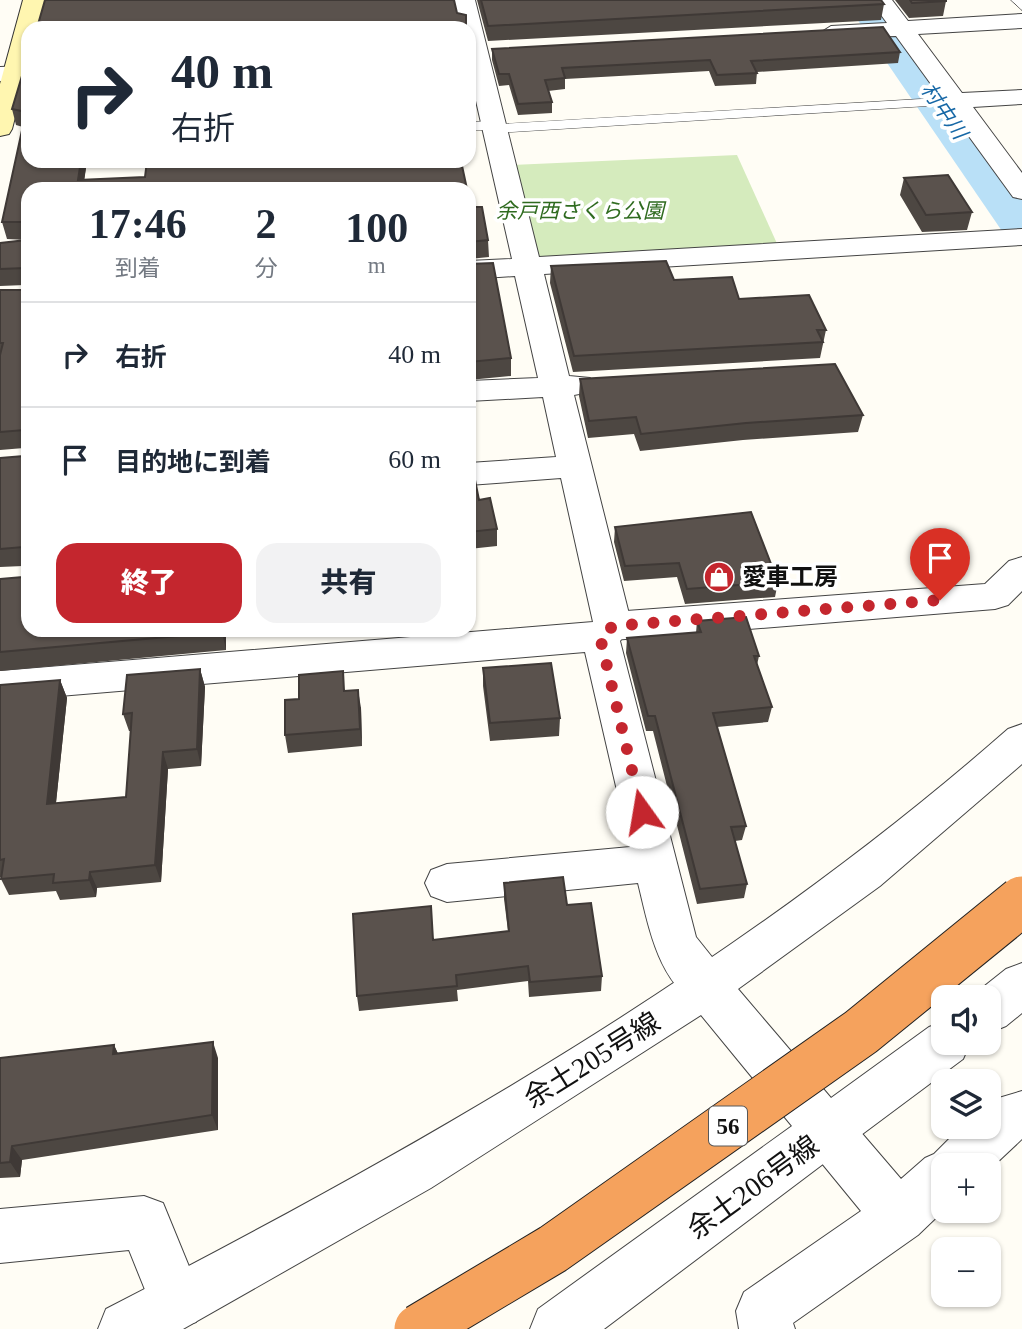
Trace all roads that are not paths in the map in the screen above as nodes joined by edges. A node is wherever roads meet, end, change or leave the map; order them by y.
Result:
1 (34, 0) edge
2 (464, 0) edge
3 (881, 0) edge
4 (1017, 0) edge
5 (1022, 6) edge
6 (29, 21) edge
7 (472, 21) edge
8 (1022, 21) edge
9 (892, 30) junction
10 (476, 32) edge
11 (807, 34) edge
12 (21, 50) edge
13 (483, 51) edge
14 (15, 73) edge
15 (1022, 97) edge
16 (952, 101) junction
17 (486, 127) edge
18 (0, 129) edge
19 (1022, 191) edge
20 (1020, 237) edge
21 (525, 267) junction
22 (476, 270) edge
23 (610, 383) edge
24 (554, 386) junction
25 (476, 391) edge
26 (574, 466) junction
27 (476, 473) edge
28 (1022, 570) edge
29 (606, 631) junction
30 (0, 686) edge
31 (1022, 740) edge
32 (654, 863) junction
33 (447, 883) dead end
34 (1022, 901) edge
35 (1022, 984) edge
36 (707, 987) junction
37 (1001, 1001) edge
38 (931, 1055) edge
39 (1022, 1115) edge
40 (829, 1133) junction
41 (970, 1153) edge
42 (931, 1187) edge
43 (899, 1216) junction
44 (0, 1236) edge
45 (177, 1303) junction
46 (126, 1329) edge
47 (419, 1329) edge
48 (558, 1329) edge
49 (767, 1329) edge

1 - 6 main road
2 - 7 street
3 - 9 street
4 - 5 lane
8 - 9 street
9 - 11 street
9 - 16 street
10 - 13 street
12 - 14 main road
13 - 17 street
14 - 18 main road
15 - 16 street
16 - 17 lane
16 - 19 street
17 - 21 street
20 - 21 street
21 - 22 street
21 - 24 street
23 - 24 street
24 - 25 street
24 - 26 street
26 - 27 street
26 - 29 street
28 - 29 street
29 - 30 street
29 - 32 street
31 - 36 street, 余土205号線
32 - 33 street
32 - 36 street
34 - 47 highway, 56, bridge
35 - 37 street
36 - 40 street
36 - 45 street, 余土205号線
38 - 40 street, 余土206号線
39 - 41 street
40 - 43 street
40 - 48 street, 余土206号線
42 - 43 street
43 - 49 street
44 - 45 street
45 - 46 street, 余土205号線

